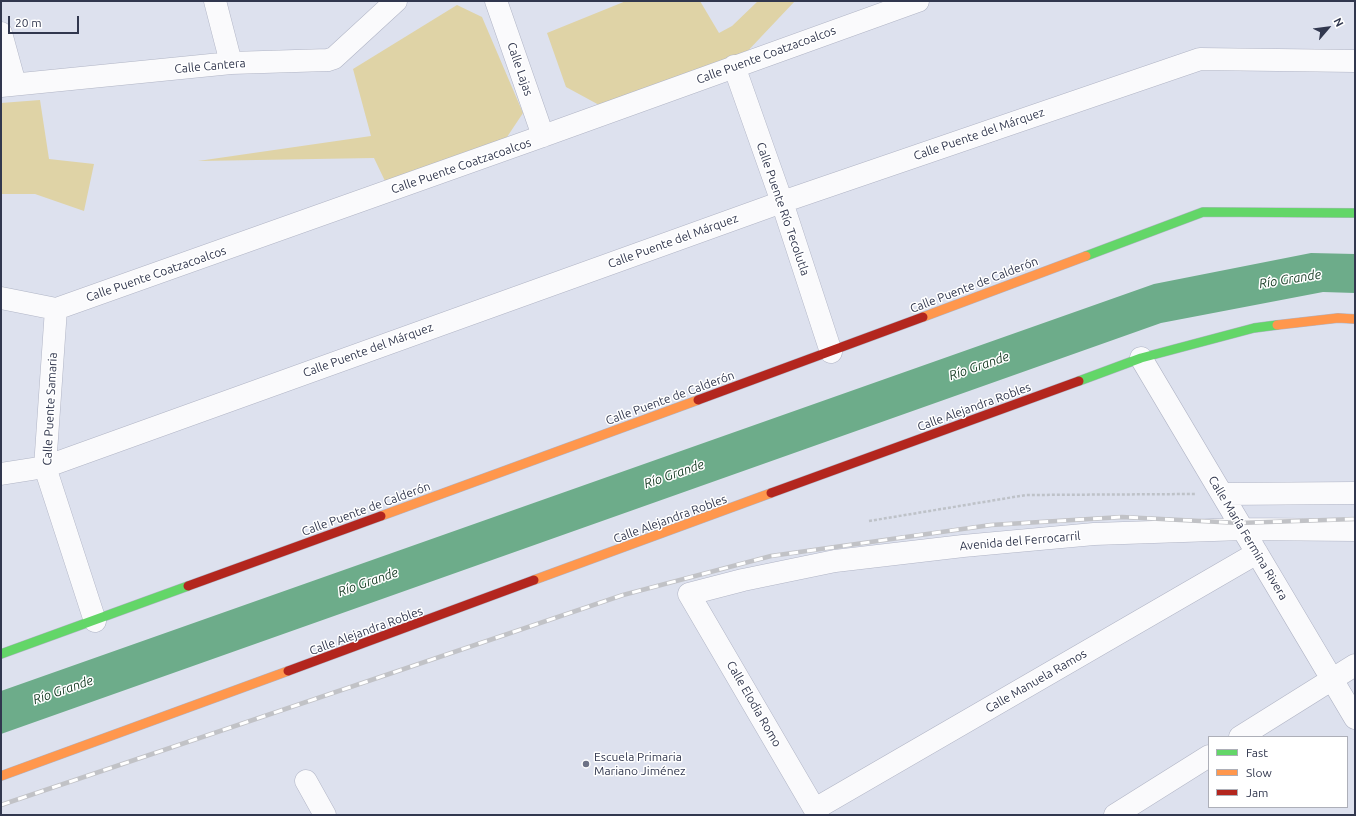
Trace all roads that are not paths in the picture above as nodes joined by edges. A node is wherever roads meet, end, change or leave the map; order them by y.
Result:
1 (215, 1) edge
2 (396, 1) edge
3 (496, 1) edge
4 (872, 1) edge
5 (918, 1) edge
6 (840, 28) junction
7 (1, 33) edge
8 (1355, 61) edge
9 (231, 63) junction
10 (734, 66) junction
11 (8, 85) edge
12 (544, 136) junction
13 (782, 202) junction
14 (1355, 213) edge
15 (1, 298) edge
16 (56, 309) junction
17 (1355, 319) edge
18 (831, 352) junction
19 (1142, 358) junction
20 (45, 467) junction
21 (1, 474) edge
22 (1355, 493) edge
23 (1222, 494) junction
24 (1243, 529) junction
25 (1355, 530) edge
26 (1257, 553) junction
27 (689, 594) joint
28 (95, 621) junction
29 (1, 654) edge
30 (1355, 665) edge
31 (1332, 679) junction
32 (1355, 718) edge
33 (1242, 736) edge
34 (1208, 757) edge
35 (1, 776) edge
36 (306, 781) dead end
37 (817, 812) edge
38 (326, 815) edge
39 (1115, 815) edge

1 - 9 street
2 - 9 street, Calle Cantera
3 - 12 street, Calle Lajas
4 - 6 street
5 - 6 street, Calle Puente Coatzacoalcos
6 - 10 street, Calle Puente Coatzacoalcos
7 - 11 street
8 - 13 street, Calle Puente del Márquez
9 - 11 street, Calle Cantera
10 - 12 street, Calle Puente Coatzacoalcos
10 - 13 street, Calle Puente Río Tecolutla
12 - 16 street, Calle Puente Coatzacoalcos
13 - 18 street, Calle Puente Río Tecolutla
13 - 20 street, Calle Puente del Márquez
14 - 18 main road, Calle Puente de Calderón
15 - 16 street
16 - 20 street, Calle Puente Samaria
17 - 19 main road, Calle Alejandra Robles
18 - 28 main road, Calle Puente de Calderón
19 - 23 street, Calle María Fermina Rivera
19 - 35 main road, Calle Alejandra Robles
20 - 21 street, Calle Puente del Márquez
20 - 28 street, Calle Puente Samaria
22 - 23 street
23 - 24 street, Calle María Fermina Rivera
24 - 25 street, Avenida del Ferrocarril
24 - 26 street, Calle María Fermina Rivera
24 - 27 street, Avenida del Ferrocarril
26 - 31 street, Calle María Fermina Rivera
26 - 37 street, Calle Manuela Ramos
27 - 37 street, Calle Elodia Romo
28 - 29 main road, Calle Puente de Calderón
30 - 31 street
31 - 32 street, Calle María Fermina Rivera
31 - 33 street
34 - 39 street
36 - 38 street

